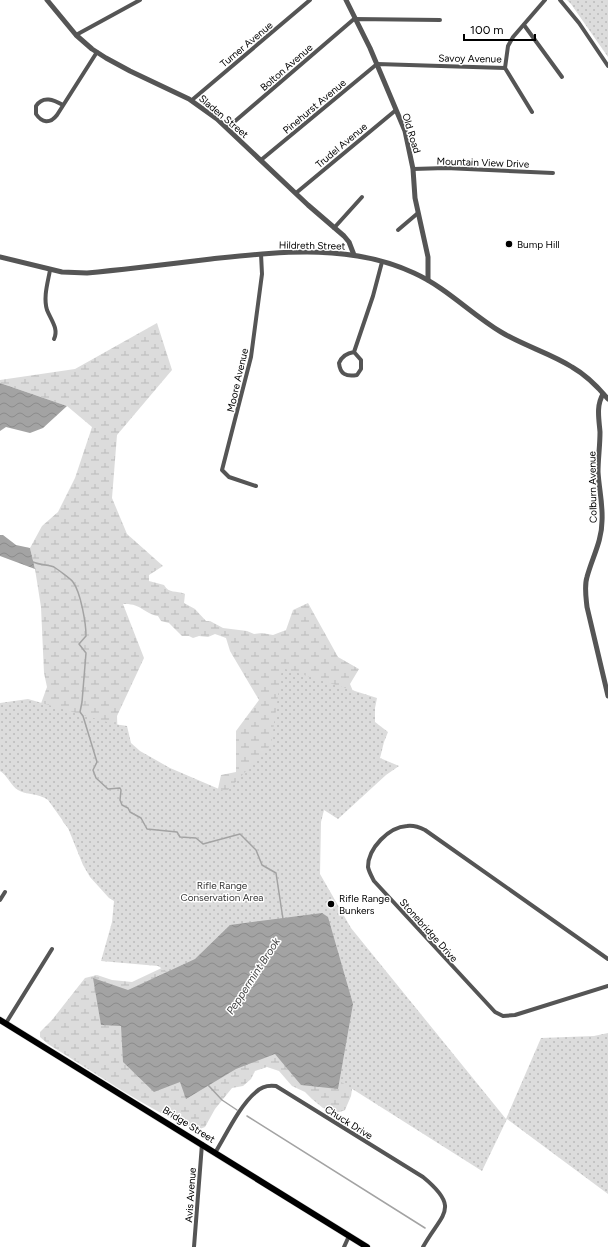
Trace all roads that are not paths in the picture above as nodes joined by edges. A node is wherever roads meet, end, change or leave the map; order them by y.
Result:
1 (47, 0) edge
2 (140, 0) edge
3 (310, 0) edge
4 (346, 0) edge
5 (545, 0) edge
6 (560, 0) edge
7 (354, 19) junction
8 (440, 20) dead end
9 (524, 25) junction
10 (76, 35) junction
11 (97, 52) junction
12 (377, 64) junction
13 (608, 66) edge
14 (506, 68) junction
15 (562, 77) dead end
16 (192, 100) junction
17 (64, 105) junction
18 (396, 110) junction
19 (532, 112) dead end
20 (227, 128) junction
21 (261, 160) junction
22 (413, 169) junction
23 (553, 173) dead end
24 (296, 193) junction
25 (362, 197) dead end
26 (418, 213) junction
27 (334, 228) junction
28 (398, 230) dead end
29 (261, 254) junction
30 (354, 255) junction
31 (0, 258) edge
32 (382, 262) junction
33 (50, 270) junction
34 (428, 280) junction
35 (54, 339) dead end
36 (354, 352) junction
37 (603, 394) junction
38 (608, 399) edge
39 (256, 486) dead end
40 (608, 696) edge
41 (5, 892) dead end
42 (0, 900) edge
43 (52, 949) dead end
44 (608, 959) edge
45 (608, 986) edge
46 (3, 1021) edge
47 (202, 1144) junction
48 (215, 1153) junction
49 (349, 1236) junction
50 (194, 1247) edge
51 (344, 1247) edge
52 (367, 1247) edge
53 (424, 1247) edge

1 - 10 street, Sladen Street
2 - 10 street
3 - 16 street, Turner Avenue
4 - 7 street, Old Road
5 - 9 street, Savoy Avenue
6 - 13 street
7 - 8 street
7 - 12 street, Old Road
7 - 20 street, Bolton Avenue
9 - 14 street, Savoy Avenue
9 - 15 street
10 - 11 street, Sladen Street
11 - 16 street, Sladen Street
11 - 17 street
12 - 14 street, Savoy Avenue
12 - 18 street, Old Road
12 - 21 street, Pinehurst Avenue
14 - 19 street
16 - 20 street, Sladen Street
17 - 17 street
18 - 22 street, Old Road
18 - 24 street, Trudel Avenue
20 - 21 street, Sladen Street
21 - 24 street, Sladen Street
22 - 23 street, Mountain View Drive
22 - 26 street, Old Road
24 - 27 street, Sladen Street
25 - 27 street
26 - 28 street
26 - 34 street, Old Road
27 - 30 street, Sladen Street
29 - 30 street, Hildreth Street
29 - 33 street, Hildreth Street
29 - 39 street, Moore Avenue
30 - 32 street, Hildreth Street
31 - 33 street, Hildreth Street
32 - 34 street, Hildreth Street
32 - 36 street
33 - 35 street
34 - 37 street, Hildreth Street
36 - 36 street
37 - 38 street, Hildreth Street
37 - 40 street, Colburn Avenue
41 - 42 street
43 - 46 street
44 - 45 street, Stonebridge Drive
46 - 47 main road, Bridge Street
47 - 48 main road, Bridge Street
47 - 50 street, Avis Avenue
48 - 49 main road, Bridge Street
48 - 53 street, Chuck Drive
49 - 51 street
49 - 52 main road, Bridge Street

